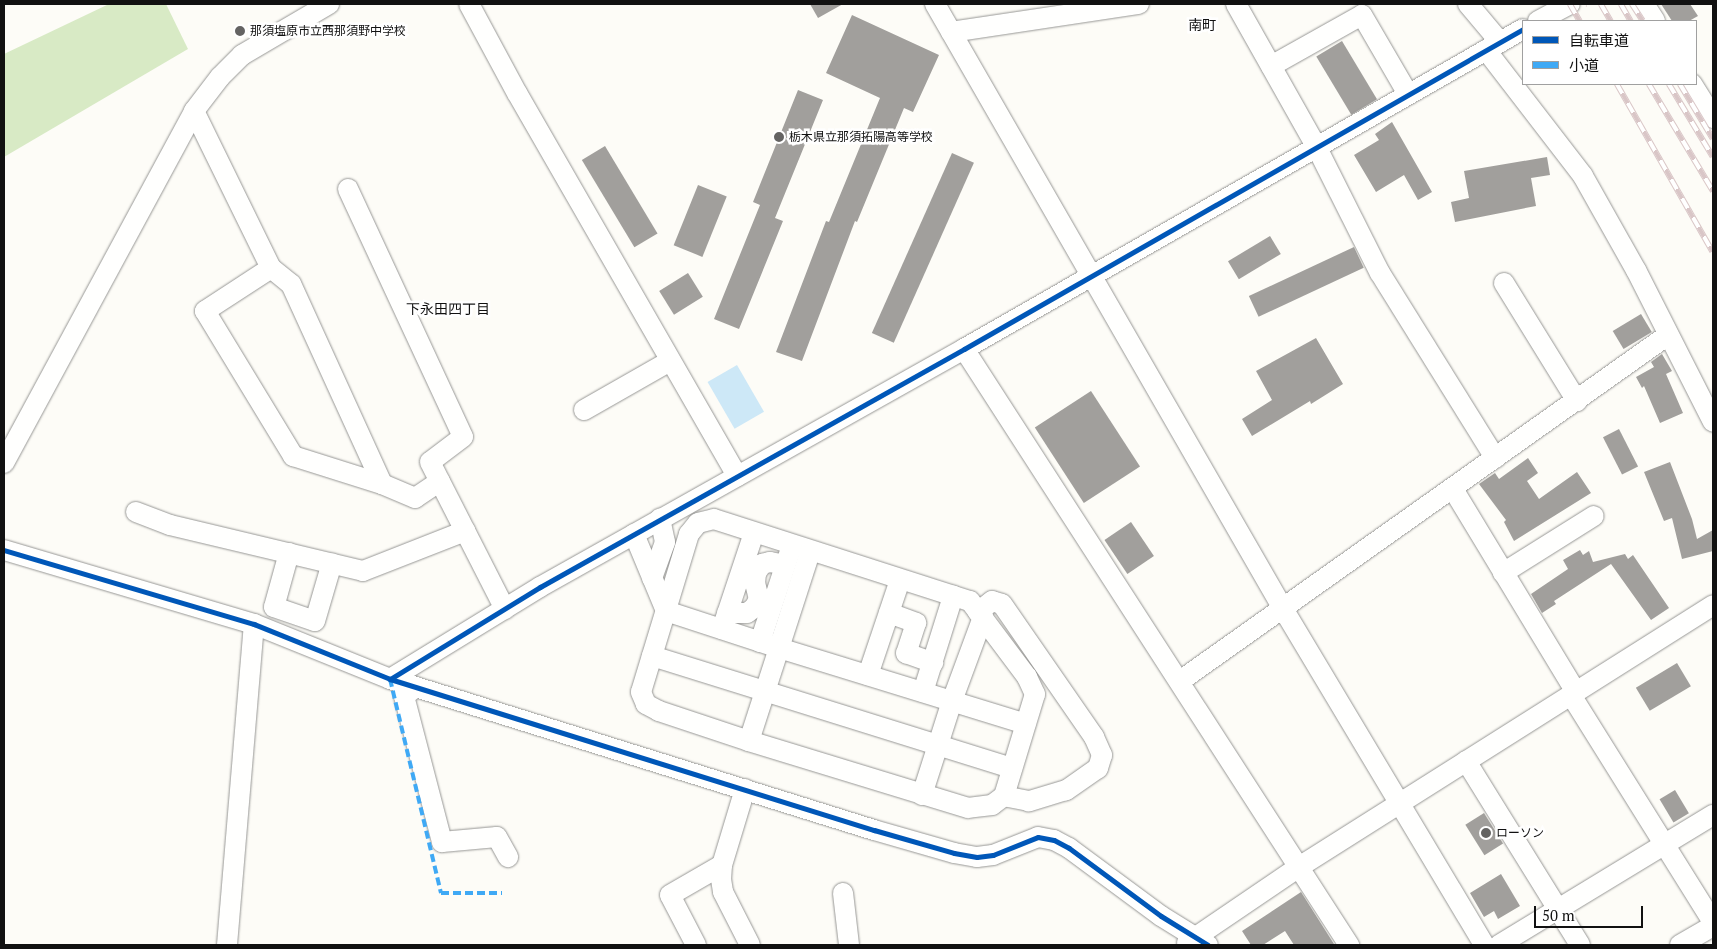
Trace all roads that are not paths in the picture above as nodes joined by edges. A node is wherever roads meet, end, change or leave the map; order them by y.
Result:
1 (329, 4) edge
2 (469, 4) edge
3 (935, 4) edge
4 (1139, 4) edge
5 (1236, 4) edge
6 (1468, 4) edge
7 (1570, 4) edge
8 (1644, 4) edge
9 (1540, 20) edge
10 (1654, 20) edge
11 (1522, 30) edge
12 (951, 32) junction
13 (1493, 46) junction
14 (1271, 66) junction
15 (1693, 85) edge
16 (1408, 94) junction
17 (194, 111) junction
18 (1713, 118) edge
19 (1317, 148) junction
20 (348, 189) dead end
21 (271, 268) junction
22 (1092, 274) junction
23 (1504, 283) dead end
24 (1668, 335) junction
25 (964, 349) junction
26 (670, 360) junction
27 (1577, 401) junction
28 (584, 410) dead end
29 (1713, 422) edge
30 (1495, 458) junction
31 (4, 463) edge
32 (737, 476) junction
33 (440, 481) junction
34 (382, 484) junction
35 (1453, 489) junction
36 (136, 512) dead end
37 (1594, 516) dead end
38 (660, 520) junction
39 (465, 531) junction
40 (754, 533) junction
41 (634, 534) junction
42 (801, 548) junction
43 (4, 550) edge
44 (289, 553) junction
45 (332, 563) junction
46 (784, 565) junction
47 (1503, 573) junction
48 (652, 578) junction
49 (900, 580) junction
50 (953, 596) junction
51 (1713, 605) edge
52 (1282, 607) junction
53 (505, 609) junction
54 (666, 611) junction
55 (888, 613) junction
56 (980, 614) junction
57 (725, 621) junction
58 (254, 624) junction
59 (770, 645) junction
60 (652, 656) junction
61 (933, 663) junction
62 (868, 675) junction
63 (390, 679) junction
64 (1180, 681) junction
65 (416, 687) junction
66 (766, 690) junction
67 (923, 692) junction
68 (1573, 693) junction
69 (952, 701) junction
70 (1026, 724) junction
71 (749, 741) junction
72 (939, 745) junction
73 (1466, 761) junction
74 (1012, 768) junction
75 (744, 789) junction
76 (922, 795) junction
77 (1004, 796) junction
78 (1401, 804) junction
79 (1713, 815) edge
80 (1666, 844) junction
81 (508, 857) dead end
82 (722, 865) junction
83 (1298, 867) junction
84 (843, 892) dead end
85 (1558, 909) junction
86 (1713, 922) edge
87 (1713, 926) edge
88 (1196, 943) edge
89 (746, 944) edge
90 (227, 945) edge
91 (696, 945) edge
92 (849, 945) edge
93 (1349, 945) edge
94 (1484, 945) edge
95 (1499, 945) edge
96 (1580, 945) edge
97 (1680, 945) edge

1 - 17 street
2 - 26 street
3 - 12 street
4 - 12 street
5 - 14 street
6 - 13 street
7 - 9 street
8 - 10 street
11 - 13 street
12 - 22 street
13 - 16 street
13 - 24 street
14 - 16 street
14 - 19 street
15 - 18 street
16 - 19 street
17 - 21 street
17 - 31 street
19 - 22 street
19 - 30 street
20 - 33 street
21 - 34 street
21 - 34 street
22 - 25 street
22 - 52 street
23 - 27 street
24 - 27 street
24 - 29 street
25 - 32 street
25 - 64 street
26 - 28 street
26 - 32 street
27 - 30 street
30 - 35 street
32 - 38 street
33 - 34 street
33 - 39 street
35 - 47 street
35 - 52 street
36 - 44 street
37 - 47 street
38 - 41 street
38 - 48 street
39 - 45 street
39 - 53 street
40 - 42 street
40 - 54 street
40 - 57 street
41 - 48 street
41 - 53 street
42 - 46 street
42 - 49 street
42 - 59 street
43 - 58 street
44 - 45 street
44 - 45 street
46 - 57 street
46 - 59 street
47 - 68 street
48 - 54 street
49 - 50 street
49 - 55 street
50 - 56 street
50 - 61 street
51 - 68 street
52 - 64 street
52 - 78 street
53 - 63 street
54 - 57 street
54 - 60 street
55 - 61 street
55 - 62 street
56 - 69 street
56 - 70 street
56 - 77 street
57 - 59 street
58 - 63 street
58 - 90 street
59 - 62 street
59 - 66 street
60 - 66 street
60 - 71 street
61 - 67 street
62 - 67 street
63 - 65 street
64 - 83 street
65 - 75 street
65 - 81 street
66 - 71 street
66 - 72 street
67 - 69 street
68 - 73 street
68 - 80 street
69 - 70 street
69 - 72 street
70 - 74 street
71 - 76 street
72 - 74 street
72 - 76 street
73 - 78 street
73 - 85 street
74 - 77 street
75 - 82 street
75 - 88 street
76 - 77 street
78 - 83 street
78 - 94 street
79 - 80 street
80 - 85 street
80 - 86 street
82 - 89 street
82 - 91 street
83 - 88 street
83 - 93 street
84 - 92 street
85 - 95 street
85 - 96 street
87 - 97 street

